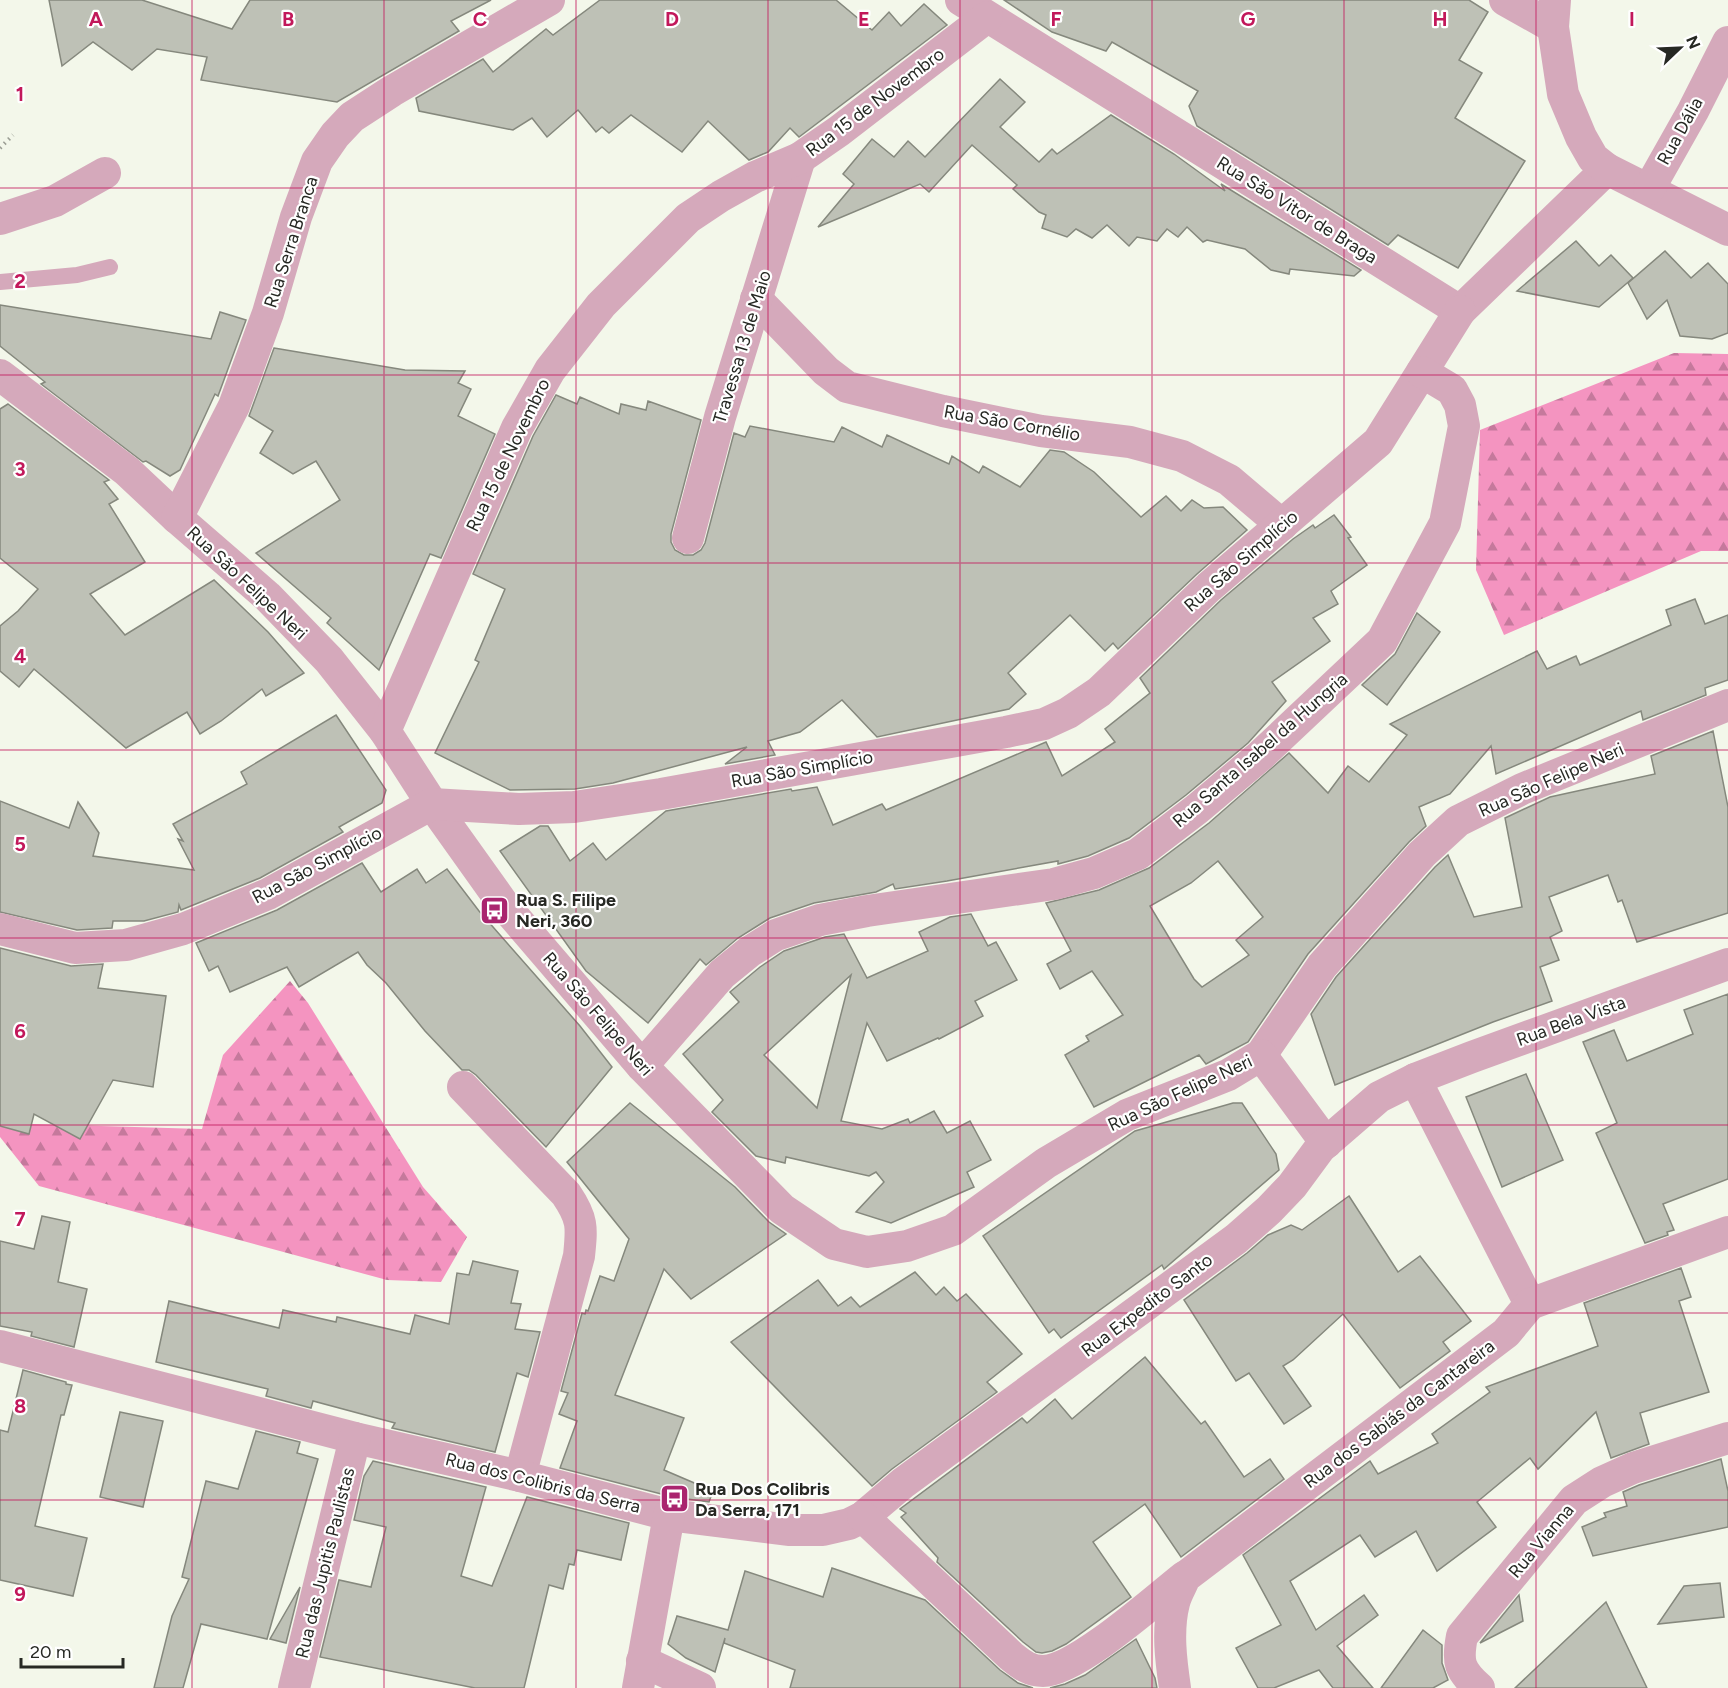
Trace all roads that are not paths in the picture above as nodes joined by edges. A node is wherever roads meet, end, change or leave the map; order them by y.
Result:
1 (549, 0) edge
2 (961, 0) edge
3 (1505, 0) edge
4 (1554, 14) edge
5 (987, 17) junction
6 (1728, 42) edge
7 (800, 158) junction
8 (1607, 169) junction
9 (105, 173) dead end
10 (1649, 189) junction
11 (0, 219) edge
12 (1728, 230) edge
13 (110, 267) dead end
14 (0, 282) edge
15 (756, 299) junction
16 (1460, 311) junction
17 (1422, 372) junction
18 (0, 375) edge
19 (177, 518) junction
20 (1282, 525) junction
21 (688, 538) dead end
22 (1728, 705) edge
23 (385, 731) junction
24 (432, 804) junction
25 (0, 929) edge
26 (1728, 964) edge
27 (1261, 1055) junction
28 (642, 1066) junction
29 (1414, 1079) junction
30 (463, 1087) dead end
31 (1326, 1143) junction
32 (1728, 1232) edge
33 (1530, 1304) junction
34 (0, 1346) edge
35 (355, 1438) junction
36 (1728, 1438) edge
37 (520, 1476) junction
38 (669, 1515) junction
39 (863, 1517) junction
40 (1185, 1577) junction
41 (640, 1674) edge
42 (294, 1688) edge
43 (700, 1688) edge
44 (1175, 1688) edge
45 (1479, 1688) edge

1 - 19 street, Rua Serra Branca
2 - 5 street, Rua São Vitor de Braga
3 - 4 street
4 - 8 street
5 - 7 street, Rua 15 de Novembro
5 - 16 street, Rua São Vitor de Braga
6 - 10 street, Rua Dália
7 - 15 street, Travessa 13 de Maio
7 - 23 street, Rua 15 de Novembro
8 - 10 street
8 - 16 street
9 - 11 street
10 - 12 street
13 - 14 lane
15 - 20 street, Rua São Cornélio
15 - 21 street, Travessa 13 de Maio
16 - 17 street, Rua São Simplício
17 - 20 street, Rua São Simplício
17 - 28 street, Rua Santa Isabel da Hungria
18 - 19 street, Rua São Felipe Neri
19 - 23 street, Rua São Felipe Neri
20 - 24 street, Rua São Simplício
22 - 27 street, Rua São Felipe Neri
23 - 24 street, Rua São Felipe Neri
24 - 25 street, Rua São Simplício
24 - 28 street, Rua São Felipe Neri
26 - 29 street, Rua Bela Vista
27 - 28 street, Rua São Felipe Neri
27 - 31 street, Rua São Felipe Neri
29 - 31 street, Rua Expedito Santo
29 - 33 street
30 - 37 street
31 - 39 street, Rua Expedito Santo
32 - 33 street
33 - 40 street, Rua dos Sabiás da Cantareira
34 - 35 street, Rua dos Colibris da Serra
35 - 37 street, Rua dos Colibris da Serra
35 - 42 street, Rua das Jupitis Paulistas
36 - 45 street, Rua Vianna
37 - 38 street, Rua dos Colibris da Serra
38 - 39 street, Rua dos Colibris da Serra
38 - 41 street
39 - 40 street
40 - 44 street
41 - 43 street

